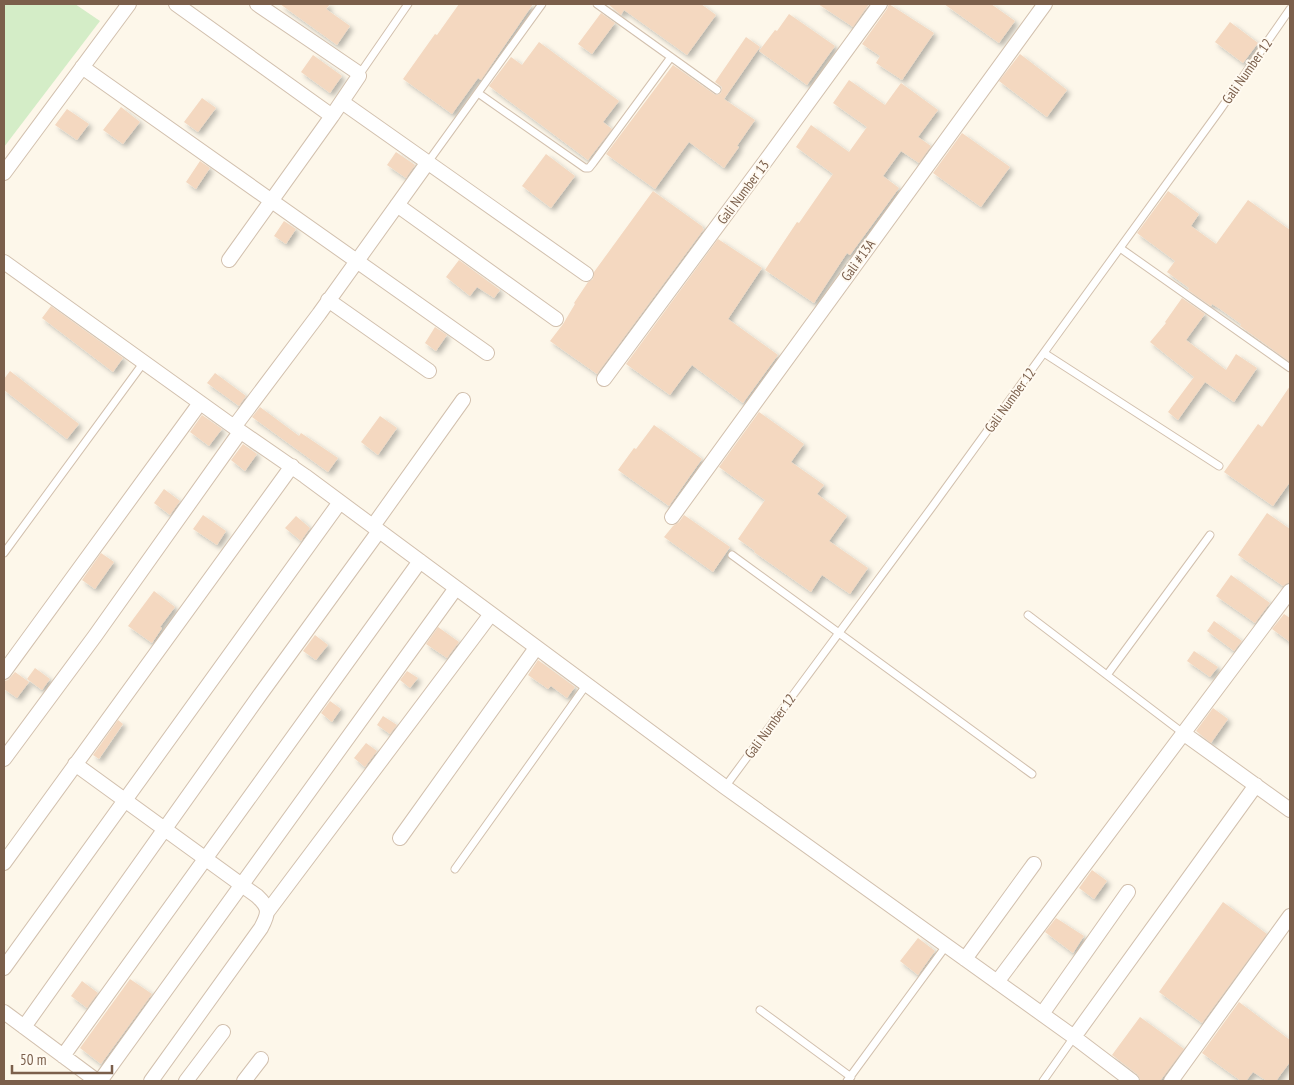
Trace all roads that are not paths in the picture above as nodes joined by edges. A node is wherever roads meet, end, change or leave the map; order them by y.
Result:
1 (129, 4) edge
2 (176, 4) edge
3 (257, 4) edge
4 (408, 4) edge
5 (542, 4) edge
6 (598, 4) edge
7 (880, 4) edge
8 (1045, 4) edge
9 (1290, 9) edge
10 (671, 57) junction
11 (82, 67) junction
12 (359, 76) junction
13 (716, 90) dead end
14 (478, 93) junction
15 (342, 102) junction
16 (332, 116) junction
17 (428, 162) junction
18 (4, 173) edge
19 (271, 201) junction
20 (398, 205) junction
21 (1120, 248) junction
22 (230, 260) dead end
23 (357, 261) junction
24 (4, 262) edge
25 (586, 274) dead end
26 (328, 300) junction
27 (556, 319) dead end
28 (487, 353) dead end
29 (1044, 353) junction
30 (144, 362) junction
31 (1290, 368) edge
32 (428, 371) dead end
33 (604, 379) dead end
34 (463, 400) dead end
35 (200, 403) junction
36 (237, 429) junction
37 (292, 466) junction
38 (1219, 466) dead end
39 (340, 502) junction
40 (672, 517) dead end
41 (376, 528) junction
42 (1210, 535) dead end
43 (4, 552) edge
44 (732, 554) dead end
45 (420, 561) junction
46 (456, 588) junction
47 (1290, 592) edge
48 (491, 614) junction
49 (1028, 615) dead end
50 (838, 632) junction
51 (536, 648) junction
52 (4, 672) edge
53 (1107, 675) junction
54 (587, 684) junction
55 (1183, 733) junction
56 (4, 759) edge
57 (76, 764) junction
58 (1032, 774) dead end
59 (1256, 785) junction
60 (725, 788) junction
61 (125, 800) junction
62 (1290, 810) edge
63 (165, 829) junction
64 (400, 838) dead end
65 (206, 859) junction
66 (4, 863) edge
67 (1034, 864) dead end
68 (455, 869) dead end
69 (242, 885) junction
70 (1128, 892) dead end
71 (268, 910) junction
72 (1290, 916) edge
73 (946, 946) junction
74 (965, 959) junction
75 (4, 968) edge
76 (997, 982) junction
77 (760, 1010) dead end
78 (4, 1012) edge
79 (1042, 1014) junction
80 (24, 1026) junction
81 (223, 1032) dead end
82 (1074, 1037) junction
83 (63, 1056) junction
84 (261, 1059) dead end
85 (849, 1079) edge
86 (98, 1081) edge
87 (150, 1081) edge
88 (186, 1081) edge
89 (244, 1081) edge
90 (1043, 1081) edge
91 (1132, 1081) edge
92 (1171, 1081) edge

1 - 11 street
2 - 16 street
3 - 12 street
4 - 12 lane
5 - 14 lane
6 - 10 lane
7 - 33 street, Gali Number 13
8 - 40 street, Gali #13A
9 - 21 lane, Gali Number 12
10 - 13 lane
10 - 14 lane
11 - 18 street
11 - 19 street
12 - 15 street
14 - 17 lane
15 - 16 street
15 - 17 street
16 - 19 street
17 - 20 street
17 - 25 street
19 - 22 street
19 - 23 street
20 - 23 street
20 - 27 street
21 - 29 lane, Gali Number 12
21 - 31 lane
23 - 26 street
23 - 28 street
24 - 30 street
26 - 32 street
26 - 36 street
29 - 38 lane
29 - 50 lane, Gali Number 12
30 - 35 street
30 - 43 lane
34 - 41 street
35 - 36 street
35 - 52 street
36 - 37 street
36 - 56 street
37 - 39 street
37 - 57 street
39 - 41 street
39 - 61 street
41 - 45 street
41 - 63 street
42 - 53 lane
44 - 50 lane
45 - 46 street
45 - 65 street
46 - 48 street
46 - 69 street
47 - 55 street
48 - 51 street
48 - 71 street
49 - 53 lane
50 - 58 lane
50 - 60 lane, Gali Number 12
51 - 54 street
51 - 64 street
53 - 55 lane
54 - 60 street
54 - 68 lane
55 - 59 street
55 - 76 street
57 - 61 street
57 - 66 street
59 - 62 street
59 - 82 street
60 - 73 street
61 - 63 street
61 - 75 street
63 - 65 street
63 - 80 street
65 - 69 street
65 - 83 street
67 - 74 street
69 - 71 street
69 - 86 street
70 - 79 street
71 - 87 street
72 - 92 street
73 - 74 street
73 - 85 lane
74 - 76 street
76 - 79 street
77 - 85 lane
78 - 80 street
79 - 82 street
80 - 83 street
81 - 88 street
82 - 90 lane
82 - 91 street
83 - 86 street
84 - 89 street

